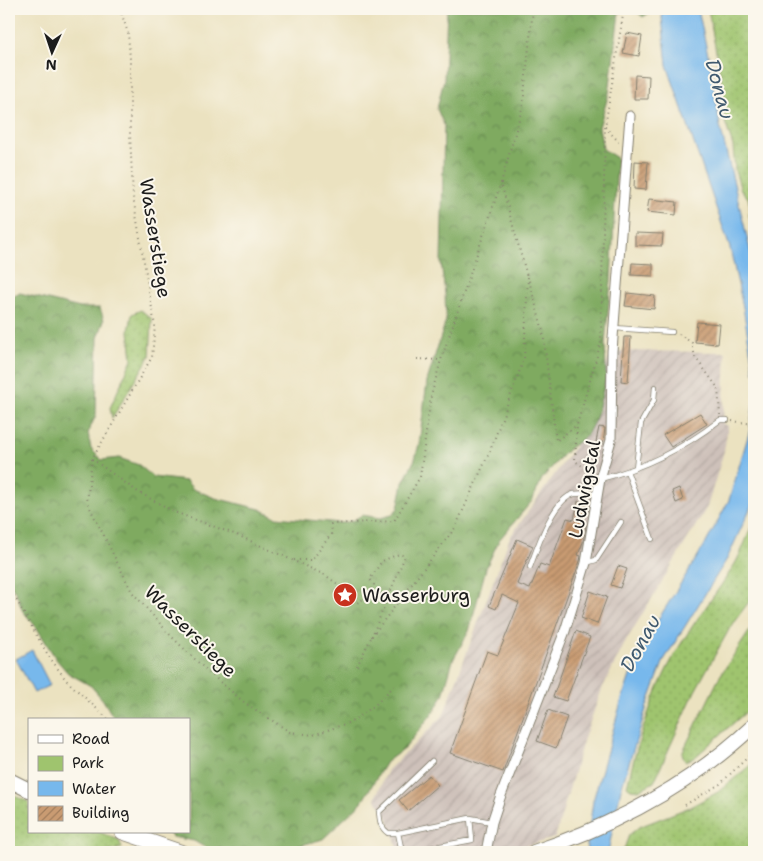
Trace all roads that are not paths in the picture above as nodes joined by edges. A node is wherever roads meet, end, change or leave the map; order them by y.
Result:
1 (630, 116) dead end
2 (614, 328) junction
3 (672, 332) road end
4 (655, 386) dead end
5 (728, 420) road end
6 (636, 468) junction
7 (627, 472) junction
8 (600, 479) junction
9 (598, 494) junction
10 (622, 522) dead end
11 (652, 539) dead end
12 (586, 563) junction
13 (530, 567) dead end
14 (754, 724) edge
15 (9, 739) edge
16 (9, 750) edge
17 (432, 761) dead end
18 (9, 780) edge
19 (28, 790) edge
20 (470, 818) junction
21 (492, 822) junction
22 (398, 833) junction
23 (128, 834) edge
24 (181, 852) edge
25 (402, 852) edge
26 (409, 852) edge
27 (486, 852) edge
28 (534, 852) edge

1 - 2 street, Ludwigstal
2 - 3 lane
2 - 8 street, Ludwigstal
4 - 6 lane
5 - 6 lane
6 - 7 lane
7 - 8 lane
7 - 11 lane
8 - 9 street, Ludwigstal
9 - 12 street, Ludwigstal
9 - 13 lane
10 - 12 lane
12 - 21 street, Ludwigstal
14 - 28 main road
15 - 16 lane
17 - 22 lane
18 - 19 main road
20 - 21 lane
20 - 22 lane
20 - 26 lane
21 - 27 street, Ludwigstal
22 - 25 lane
23 - 24 main road

